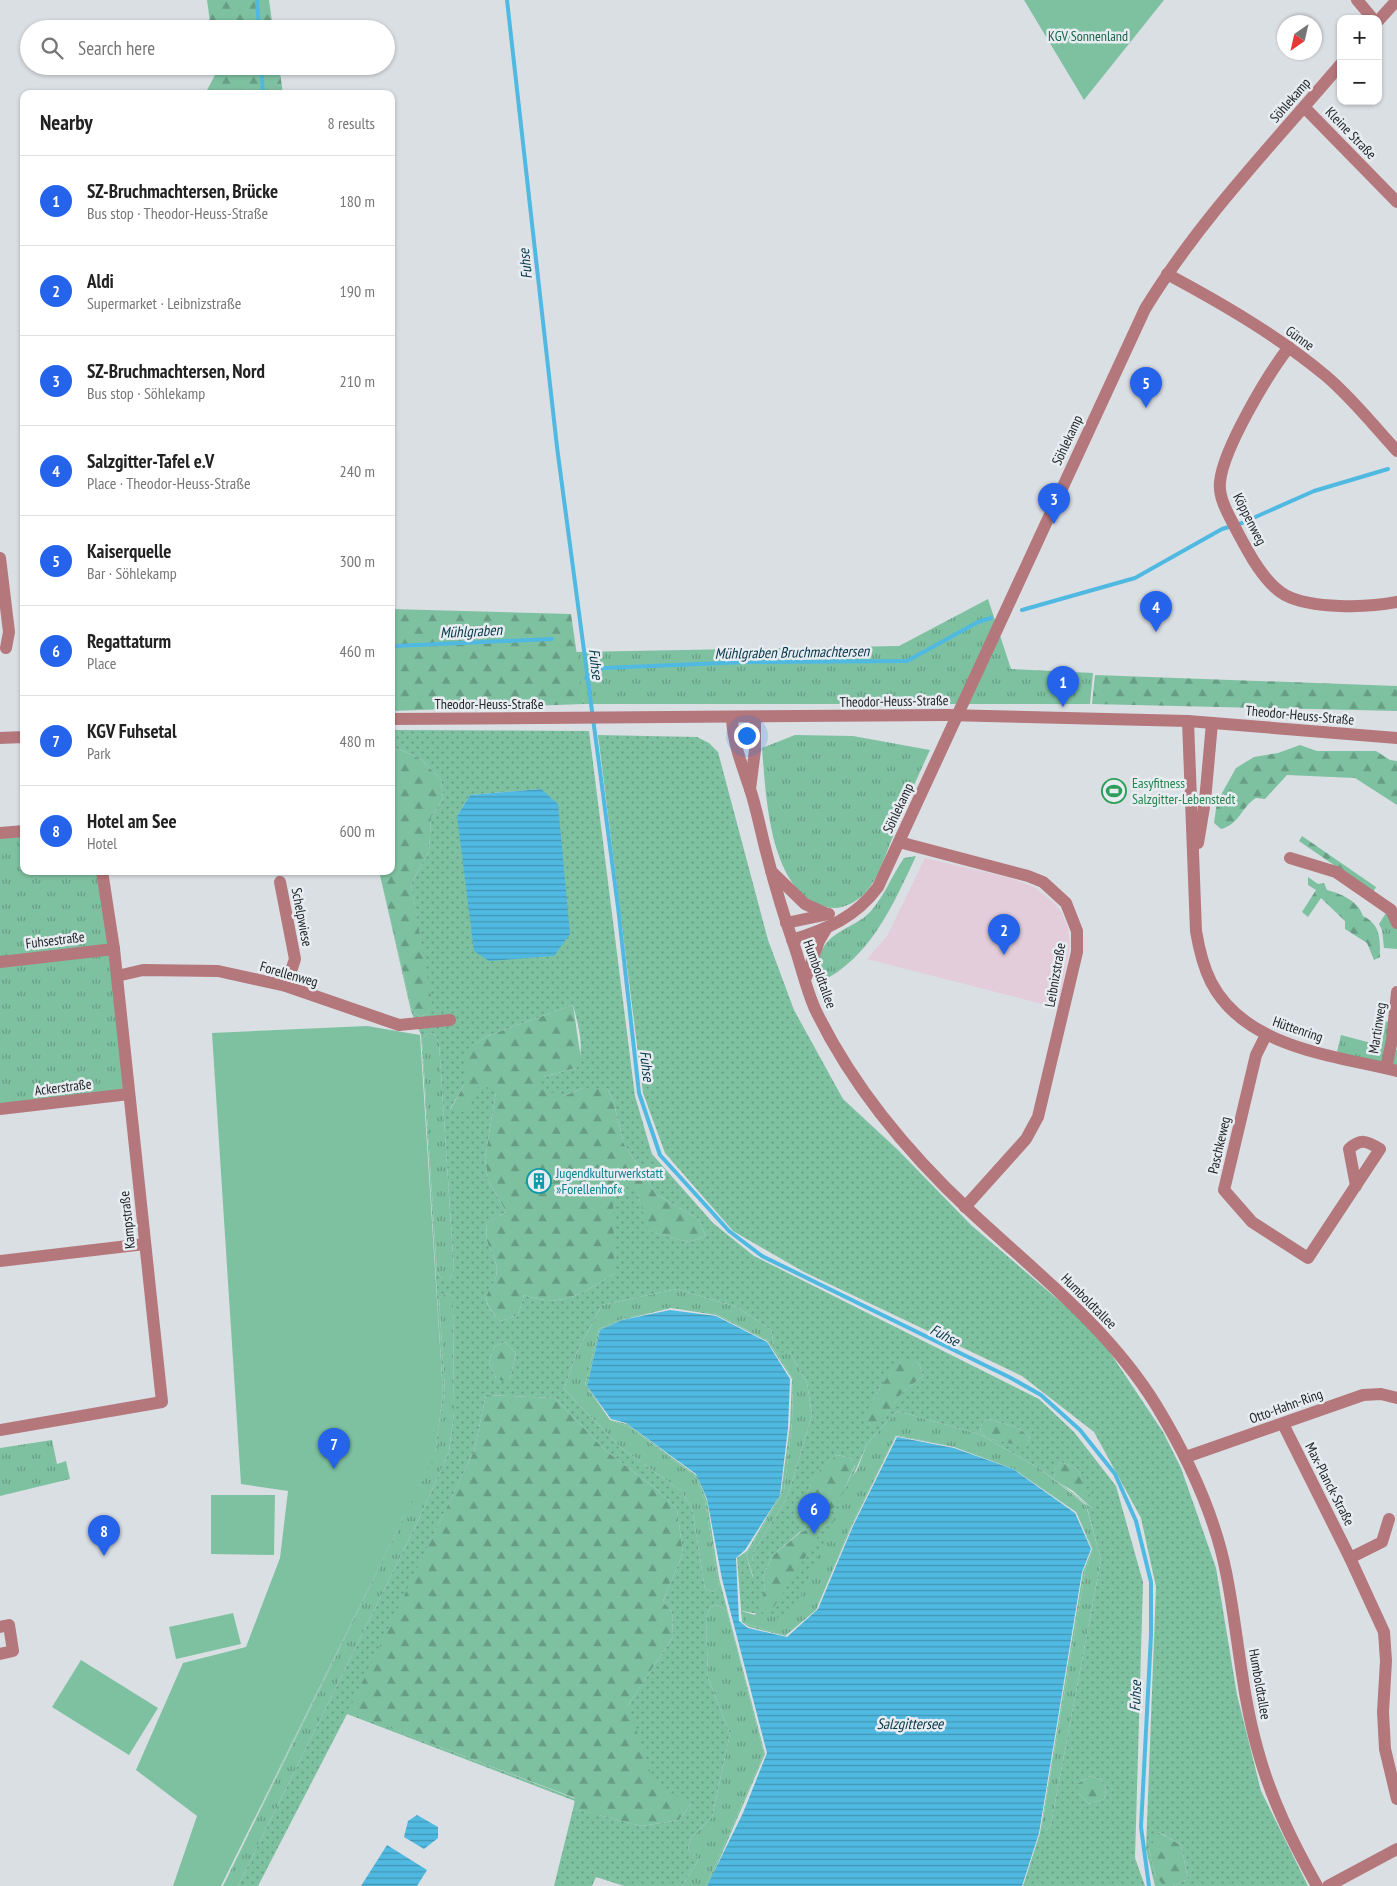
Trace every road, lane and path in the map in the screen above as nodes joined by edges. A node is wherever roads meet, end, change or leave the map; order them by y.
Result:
1 (1357, 0) edge
2 (1397, 0) edge
3 (1370, 15) edge
4 (1382, 17) edge
5 (1337, 69) edge
6 (1304, 107) junction
7 (1397, 202) edge
8 (1167, 274) junction
9 (1289, 347) junction
10 (1397, 451) edge
11 (0, 558) edge
12 (1397, 602) edge
13 (6, 648) dead end
14 (732, 718) junction
15 (755, 718) junction
16 (395, 719) edge
17 (1188, 721) junction
18 (1212, 723) junction
19 (20, 737) edge
20 (0, 738) edge
21 (1397, 738) edge
22 (750, 789) junction
23 (20, 831) edge
24 (0, 833) edge
25 (899, 842) junction
26 (1290, 858) dead end
27 (1195, 863) junction
28 (770, 871) junction
29 (103, 875) edge
30 (280, 882) dead end
31 (826, 914) junction
32 (849, 915) junction
33 (786, 923) junction
34 (1397, 923) edge
35 (826, 929) junction
36 (792, 940) junction
37 (114, 948) junction
38 (0, 962) edge
39 (117, 976) junction
40 (805, 980) junction
41 (286, 986) junction
42 (1397, 992) edge
43 (450, 1020) dead end
44 (1266, 1035) junction
45 (1391, 1070) edge
46 (129, 1094) junction
47 (0, 1109) edge
48 (1356, 1186) dead end
49 (965, 1207) junction
50 (145, 1244) junction
51 (0, 1260) edge
52 (1397, 1398) edge
53 (1282, 1424) junction
54 (0, 1430) edge
55 (1186, 1457) junction
56 (1389, 1519) dead end
57 (1350, 1558) junction
58 (0, 1627) edge
59 (0, 1654) edge
60 (1392, 1660) edge
61 (1397, 1799) edge
62 (1397, 1849) edge
63 (1317, 1886) edge
64 (1328, 1886) edge

1 - 3 street
2 - 4 street
5 - 6 street, Söhlekamp
6 - 7 street, Kleine Straße
6 - 8 street, Söhlekamp
8 - 9 street, Günne
8 - 25 street, Söhlekamp
9 - 10 street, Günne
9 - 12 street, Köppenweg
11 - 13 street
14 - 15 street, Theodor-Heuss-Straße
14 - 16 street, Theodor-Heuss-Straße
14 - 22 street, Humboldtallee
15 - 17 street, Theodor-Heuss-Straße, bridge
15 - 22 street, Humboldtallee
17 - 18 street, Theodor-Heuss-Straße
17 - 27 street, Hüttenring
18 - 21 street, Theodor-Heuss-Straße
18 - 27 street, Hüttenring
19 - 20 street
22 - 28 street, Humboldtallee
23 - 24 street
25 - 32 street, Söhlekamp
25 - 49 street, Leibnizstraße
26 - 34 street
27 - 44 street, Hüttenring
28 - 31 street
28 - 33 street, Humboldtallee
29 - 37 street, Kampstraße
30 - 41 street, Schelpwiese
31 - 32 street
31 - 33 street
32 - 35 street, Söhlekamp
33 - 36 street, Humboldtallee
35 - 36 street, Söhlekamp
35 - 40 street
36 - 40 street, Humboldtallee
37 - 38 street, Fuhsestraße
37 - 39 street, Kampstraße
39 - 41 street, Forellenweg
39 - 46 street, Kampstraße
40 - 49 street, Humboldtallee
41 - 43 street, Forellenweg
42 - 45 street, Martinweg
44 - 45 street, Hüttenring
44 - 48 street, Paschkeweg
46 - 47 street, Ackerstraße
46 - 50 street, Kampstraße
49 - 55 street, Humboldtallee
50 - 51 street
50 - 54 street, Kampstraße
52 - 53 street, Otto-Hahn-Ring
53 - 55 street, Otto-Hahn-Ring
53 - 57 street, Max-Planck-Straße
55 - 63 street, Humboldtallee
56 - 57 street
57 - 60 street, Max-Planck-Straße
58 - 59 street
60 - 61 street, Max-Planck-Straße
62 - 64 street

